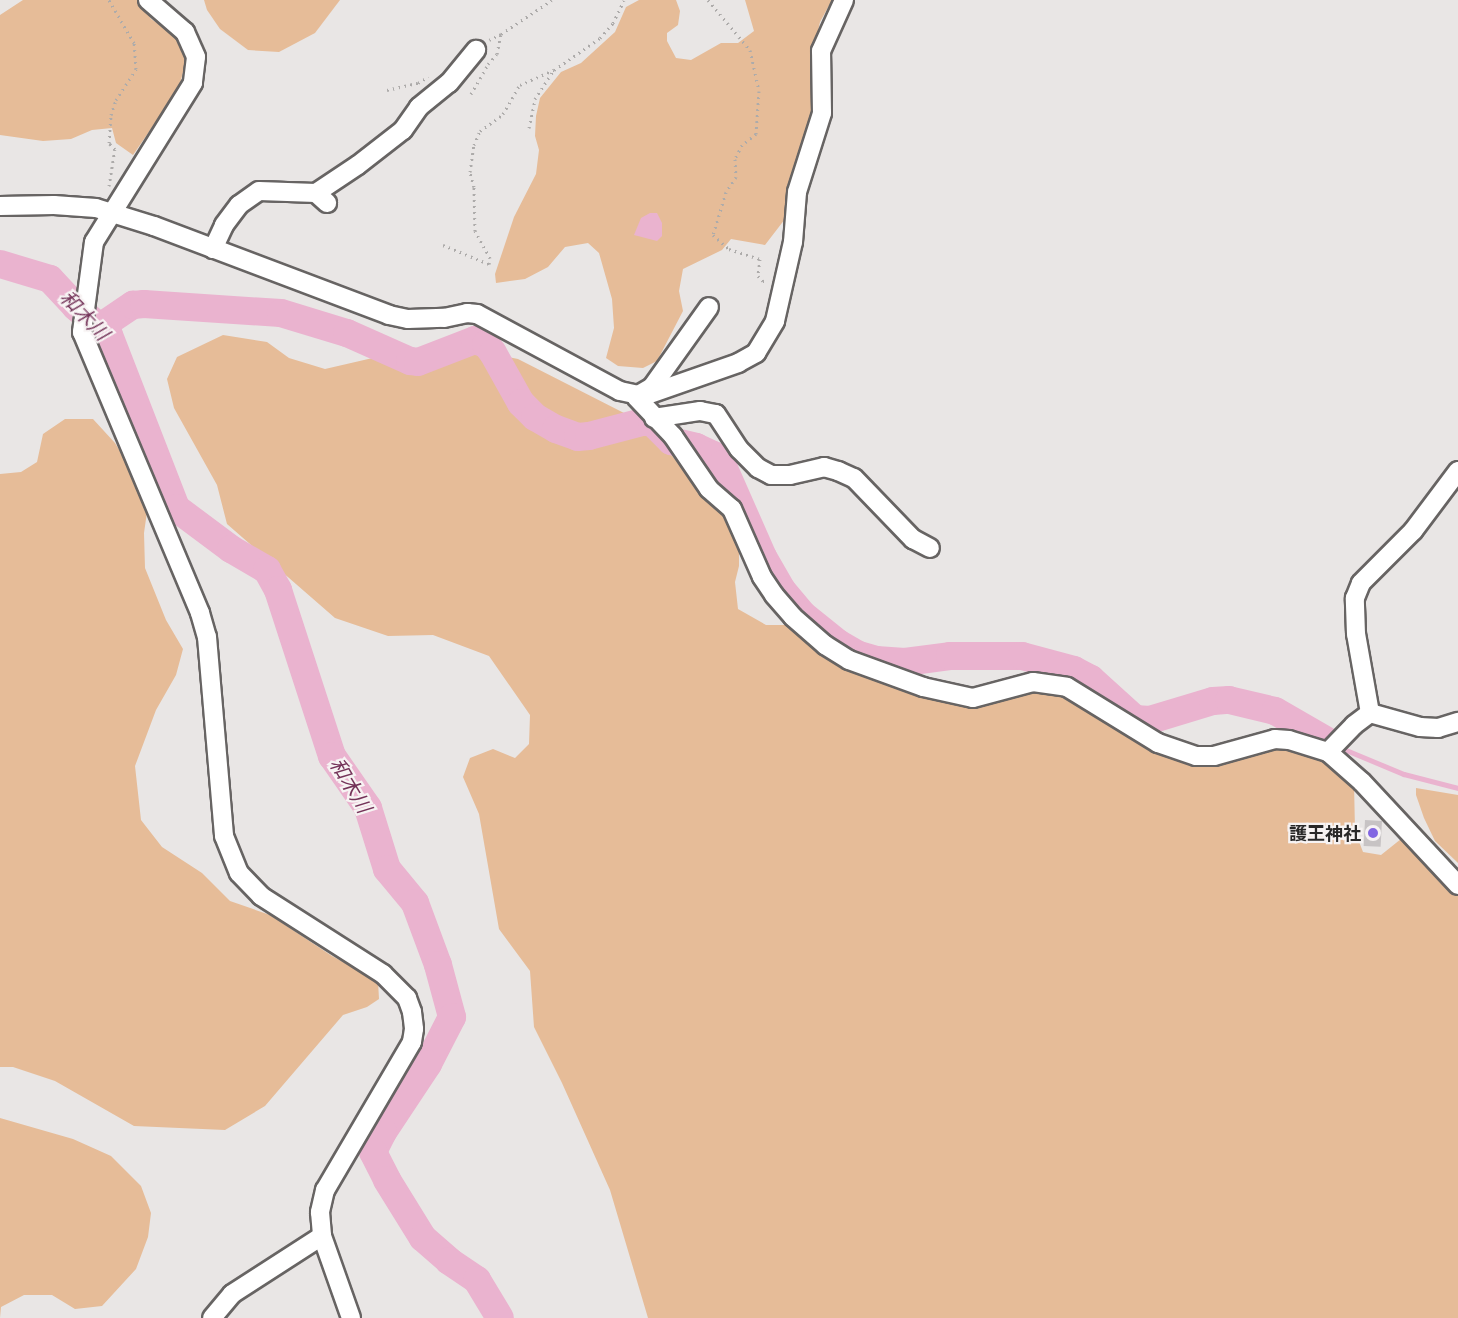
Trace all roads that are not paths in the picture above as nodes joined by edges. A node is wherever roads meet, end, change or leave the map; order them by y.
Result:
1 (148, 0) edge
2 (844, 0) edge
3 (476, 50) dead end
4 (0, 206) edge
5 (104, 211) junction
6 (213, 249) junction
7 (709, 307) dead end
8 (636, 397) junction
9 (654, 417) junction
10 (1458, 471) edge
11 (930, 548) dead end
12 (1370, 713) junction
13 (1458, 722) edge
14 (1333, 747) junction
15 (1458, 885) edge
16 (322, 1236) junction
17 (212, 1318) edge
18 (351, 1318) edge

1 - 5 street
2 - 8 street
3 - 6 street
4 - 5 street
5 - 6 street
5 - 16 street
6 - 8 street
7 - 8 street
8 - 9 street
9 - 11 street
9 - 14 street
10 - 12 street
12 - 13 street
12 - 14 street
14 - 15 street
16 - 17 street
16 - 18 street

